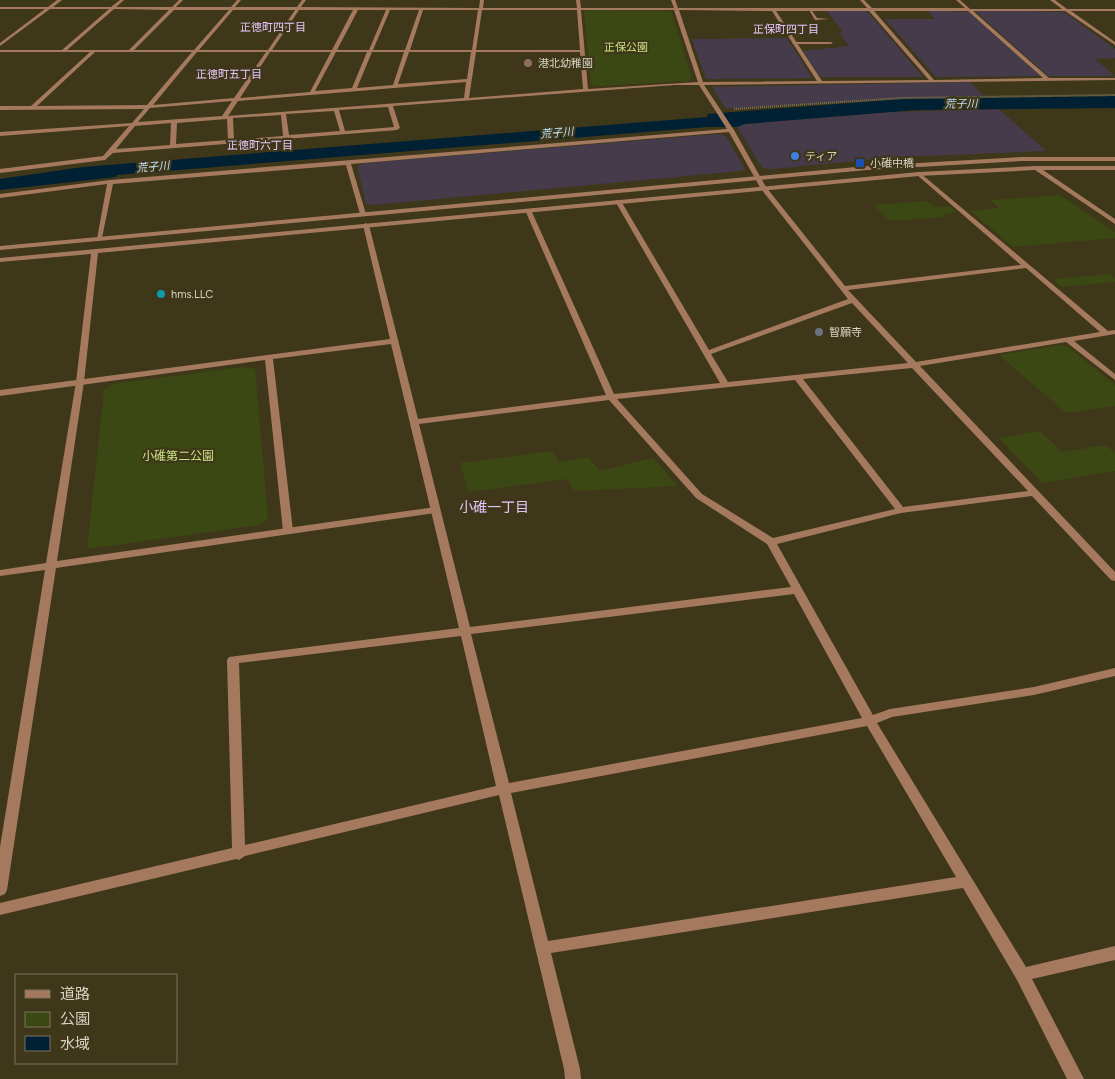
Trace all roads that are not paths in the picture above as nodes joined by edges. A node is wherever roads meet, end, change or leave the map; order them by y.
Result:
1 (60, 0) edge
2 (122, 0) edge
3 (181, 0) edge
4 (239, 0) edge
5 (304, 0) edge
6 (362, 0) edge
7 (420, 0) edge
8 (482, 0) edge
9 (578, 0) edge
10 (673, 0) edge
11 (862, 0) edge
12 (958, 0) edge
13 (1052, 0) edge
14 (770, 7) junction
15 (0, 8) edge
16 (49, 8) junction
17 (112, 8) junction
18 (172, 8) junction
19 (232, 8) junction
20 (298, 8) junction
21 (357, 8) junction
22 (676, 8) junction
23 (388, 9) junction
24 (419, 9) junction
25 (481, 9) junction
26 (579, 9) junction
27 (809, 9) junction
28 (870, 9) junction
29 (969, 9) junction
30 (1066, 9) junction
31 (1115, 10) edge
32 (827, 19) dead end
33 (794, 43) junction
34 (831, 43) dead end
35 (1114, 43) edge
36 (0, 45) edge
37 (196, 50) junction
38 (270, 50) junction
39 (334, 50) junction
40 (371, 50) junction
41 (407, 50) junction
42 (474, 50) junction
43 (0, 51) edge
44 (63, 51) junction
45 (94, 51) junction
46 (130, 51) junction
47 (583, 51) junction
48 (1115, 79) edge
49 (469, 80) junction
50 (1048, 80) junction
51 (934, 81) junction
52 (820, 82) junction
53 (701, 84) junction
54 (395, 86) junction
55 (354, 90) junction
56 (586, 90) junction
57 (312, 93) junction
58 (236, 100) junction
59 (466, 100) junction
60 (390, 105) junction
61 (148, 107) junction
62 (0, 108) edge
63 (32, 108) junction
64 (336, 109) junction
65 (283, 113) junction
66 (227, 117) junction
67 (174, 121) junction
68 (134, 124) junction
69 (730, 129) junction
70 (343, 132) junction
71 (0, 134) edge
72 (286, 137) junction
73 (231, 141) junction
74 (173, 146) junction
75 (113, 151) junction
76 (1115, 159) edge
77 (348, 163) junction
78 (1036, 168) junction
79 (1115, 168) edge
80 (0, 171) edge
81 (919, 174) junction
82 (759, 178) junction
83 (110, 182) junction
84 (763, 188) junction
85 (0, 196) edge
86 (618, 201) junction
87 (528, 210) junction
88 (364, 220) junction
89 (1115, 222) edge
90 (100, 238) junction
91 (0, 248) edge
92 (95, 250) junction
93 (0, 260) edge
94 (1028, 266) junction
95 (843, 288) junction
96 (853, 300) junction
97 (1110, 332) edge
98 (1067, 339) junction
99 (395, 341) junction
100 (707, 353) junction
101 (269, 357) junction
102 (914, 365) junction
103 (798, 378) junction
104 (1115, 378) edge
105 (80, 382) junction
106 (725, 384) junction
107 (0, 393) edge
108 (611, 397) junction
109 (414, 422) junction
110 (1035, 493) junction
111 (435, 510) junction
112 (901, 510) junction
113 (288, 531) junction
114 (772, 542) junction
115 (50, 566) junction
116 (0, 573) edge
117 (1115, 578) edge
118 (798, 590) junction
119 (464, 631) junction
120 (1115, 672) edge
121 (870, 721) junction
122 (504, 789) junction
123 (238, 854) junction
124 (965, 882) junction
125 (0, 890) edge
126 (0, 909) edge
127 (543, 948) junction
128 (1115, 953) edge
129 (1022, 975) junction
130 (573, 1079) edge
131 (1076, 1079) edge

1 - 16 street
2 - 17 street
3 - 18 street
4 - 19 street
5 - 20 street
6 - 21 street
7 - 24 street
8 - 25 street
9 - 26 street
10 - 22 street
11 - 28 street
12 - 29 street
13 - 30 street
14 - 22 street
14 - 27 street
14 - 33 street
15 - 16 street
16 - 17 street
16 - 36 street
17 - 18 street
17 - 44 street
18 - 19 street
18 - 46 street
19 - 20 street
19 - 37 street
20 - 21 street
20 - 38 street
21 - 23 street
21 - 39 street
22 - 26 street
22 - 53 street
23 - 24 street
23 - 40 street
24 - 25 street
24 - 41 street
25 - 26 street
25 - 42 street
26 - 47 street
27 - 28 street
27 - 32 street
28 - 29 street
28 - 51 street
29 - 30 street
29 - 50 street
30 - 31 street
30 - 35 street
33 - 34 street
33 - 52 street
37 - 38 street
37 - 46 street
37 - 61 street
38 - 39 street
38 - 58 street
39 - 40 street
39 - 57 street
40 - 41 street
40 - 55 street
41 - 42 street
41 - 54 street
42 - 47 street
42 - 49 street
43 - 44 street
44 - 45 street
45 - 46 street
45 - 63 street
47 - 56 street
48 - 50 street
49 - 54 street
49 - 59 street
50 - 51 street
51 - 52 street
52 - 53 street
53 - 56 street
53 - 69 street
54 - 55 street
55 - 57 street
56 - 59 street
57 - 58 street
58 - 61 street
58 - 66 street
59 - 60 street
60 - 64 street
60 - 70 street
61 - 63 street
61 - 68 street
62 - 63 street
64 - 65 street
64 - 70 street
65 - 66 street
65 - 72 street
66 - 67 street
66 - 73 street
67 - 68 street
67 - 74 street
68 - 71 street
68 - 75 street
69 - 77 street
69 - 82 street
70 - 72 street
72 - 73 street
73 - 74 street
74 - 75 street
75 - 80 street
76 - 82 street
77 - 83 street
77 - 88 street
78 - 79 street
78 - 81 street
78 - 89 street
81 - 84 street
81 - 94 street
82 - 84 street
82 - 88 street
83 - 85 street
83 - 90 street
84 - 86 street
84 - 95 street
86 - 87 street
86 - 100 street
87 - 88 street
87 - 108 street
88 - 90 street
88 - 92 street
88 - 99 street
90 - 91 street
92 - 93 street
92 - 105 street
94 - 95 street
94 - 97 street
95 - 96 street
96 - 100 street
96 - 102 street
97 - 98 street
98 - 102 street
98 - 104 street
99 - 101 street
99 - 109 street
100 - 106 street
101 - 105 street
101 - 113 street
102 - 103 street
102 - 110 street
103 - 106 street
103 - 112 street
105 - 107 street
105 - 115 street
106 - 108 street
108 - 109 street
108 - 114 street
109 - 111 street
110 - 112 street
110 - 117 street
111 - 113 street
111 - 119 street
112 - 114 street
113 - 115 street
114 - 118 street
115 - 116 street
115 - 125 street
118 - 119 street
118 - 121 street
119 - 122 street
119 - 123 street
120 - 121 street
121 - 122 street
121 - 124 street
122 - 123 street
122 - 127 street
123 - 126 street
124 - 127 street
124 - 129 street
127 - 130 street
128 - 129 street
129 - 131 street

